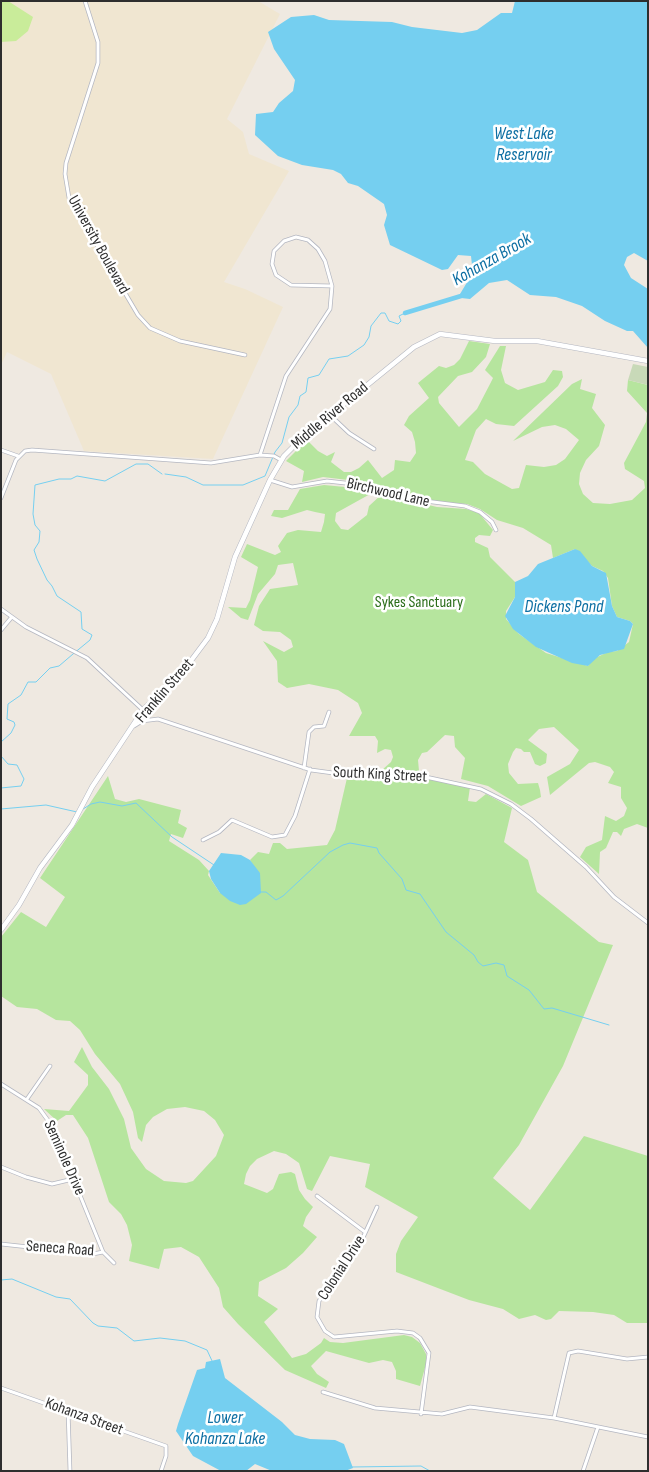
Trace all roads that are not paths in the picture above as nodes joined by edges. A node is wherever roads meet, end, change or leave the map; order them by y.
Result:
1 (86, 1) edge
2 (332, 286) junction
3 (245, 355) dead end
4 (648, 361) edge
5 (329, 415) junction
6 (374, 449) dead end
7 (1, 450) edge
8 (260, 455) junction
9 (18, 456) junction
10 (279, 459) junction
11 (270, 480) junction
12 (1, 498) edge
13 (496, 530) dead end
14 (1, 609) edge
15 (11, 618) junction
16 (1, 630) edge
17 (143, 710) junction
18 (329, 712) dead end
19 (133, 726) junction
20 (304, 768) junction
21 (310, 769) junction
22 (203, 840) dead end
23 (648, 923) edge
24 (1, 930) edge
25 (50, 1066) dead end
26 (1, 1084) edge
27 (27, 1099) junction
28 (1, 1167) edge
29 (74, 1179) junction
30 (317, 1196) dead end
31 (377, 1207) dead end
32 (365, 1232) junction
33 (1, 1244) edge
34 (103, 1252) junction
35 (114, 1263) dead end
36 (648, 1357) edge
37 (1, 1388) edge
38 (323, 1392) dead end
39 (68, 1410) junction
40 (421, 1414) junction
41 (554, 1418) junction
42 (598, 1427) junction
43 (648, 1437) edge
44 (70, 1471) edge
45 (161, 1471) edge
46 (582, 1471) edge

1 - 3 street, University Boulevard
2 - 2 street
2 - 8 street
4 - 5 main road, Middle River Road
5 - 6 street
5 - 10 main road, Middle River Road
7 - 9 street
8 - 9 street, Middle River Road
8 - 10 street, Middle River Road
9 - 12 street
10 - 11 main road, Franklin Street
11 - 13 street, Birchwood Lane
11 - 17 main road, Franklin Street
14 - 15 street
15 - 16 street
15 - 17 street
17 - 19 main road, Franklin Street
18 - 20 street
19 - 20 street, South King Street
19 - 24 main road, Franklin Street
20 - 21 street, South King Street
21 - 22 street
21 - 23 street, South King Street
25 - 27 street
26 - 27 street, Seminole Drive
27 - 29 street, Seminole Drive
28 - 29 street
29 - 34 street, Seminole Drive
30 - 32 street
31 - 32 street, Colonial Drive
32 - 40 street, Colonial Drive
33 - 34 street, Seneca Road
34 - 35 street, Seneca Road
36 - 41 street
37 - 39 street, Kohanza Street
38 - 40 street
39 - 44 street
39 - 45 street, Kohanza Street
40 - 41 street
41 - 42 street
42 - 43 street
42 - 46 street

